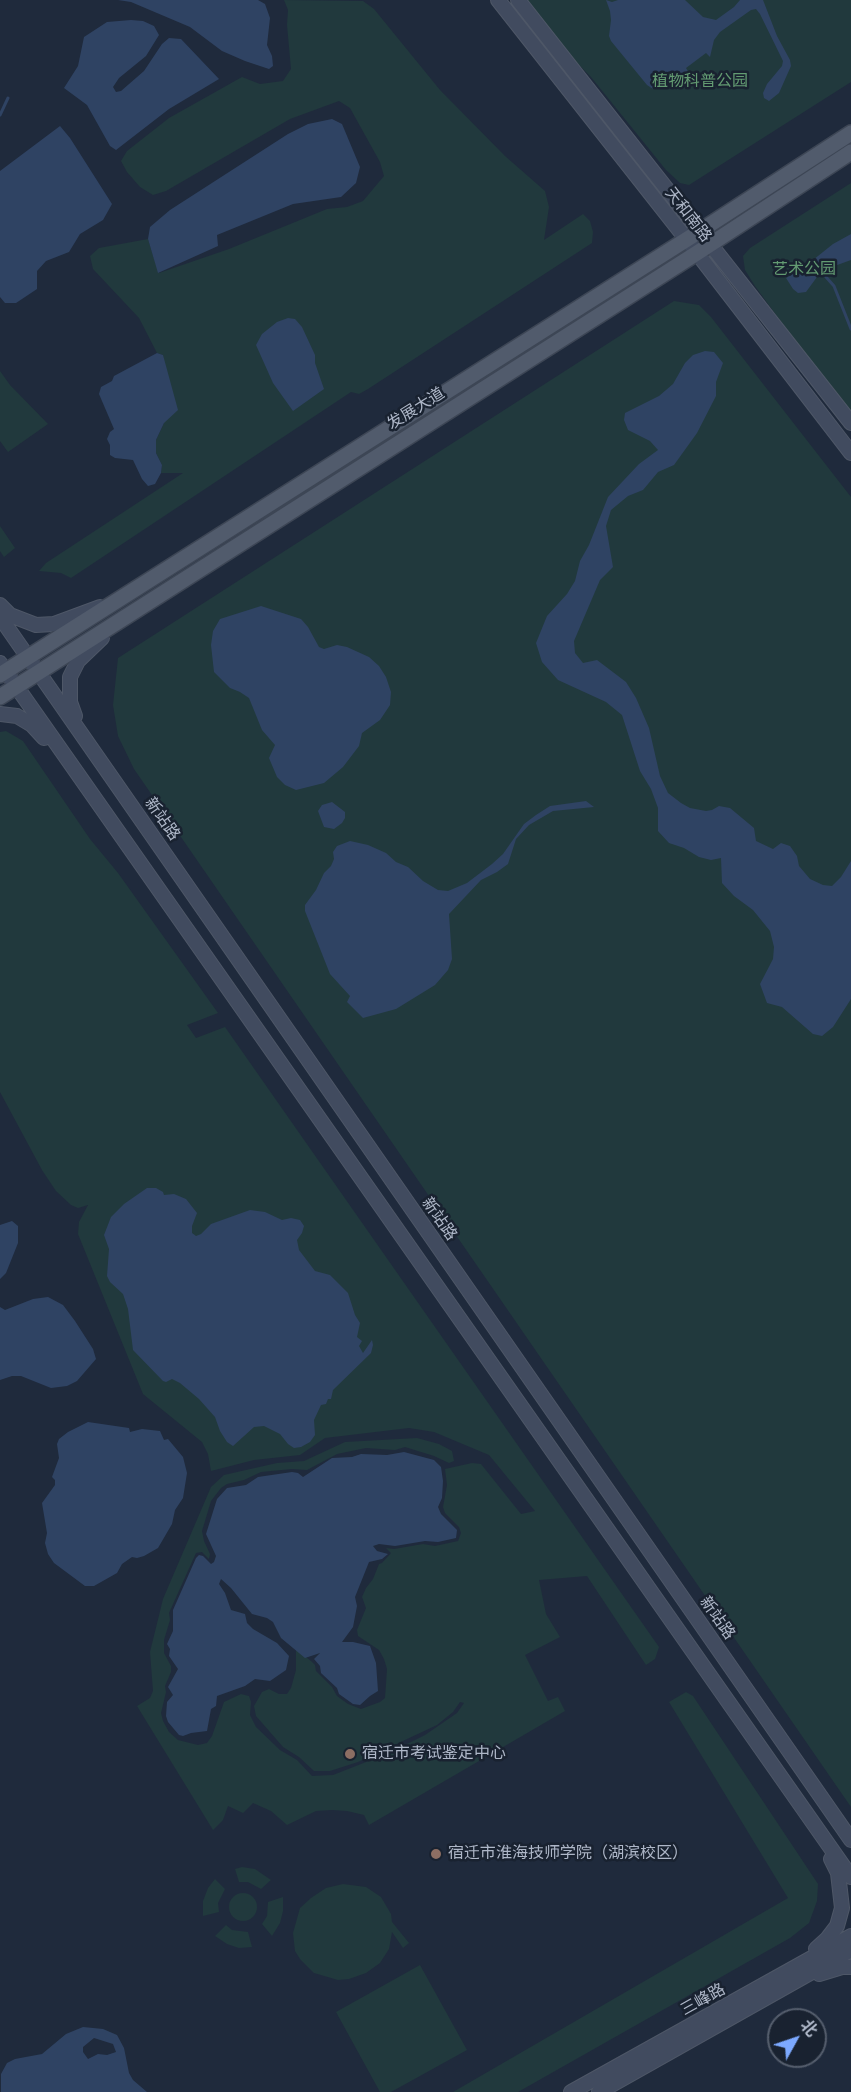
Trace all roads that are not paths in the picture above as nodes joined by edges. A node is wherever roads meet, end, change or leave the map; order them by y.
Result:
1 (498, 0) edge
2 (518, 0) edge
3 (851, 133) edge
4 (851, 152) edge
5 (700, 231) junction
6 (687, 240) junction
7 (710, 244) junction
8 (697, 253) junction
9 (851, 423) edge
10 (851, 453) edge
11 (129, 593) junction
12 (0, 605) edge
13 (138, 608) junction
14 (0, 617) edge
15 (28, 657) junction
16 (2, 670) edge
17 (39, 672) junction
18 (16, 687) junction
19 (0, 697) edge
20 (0, 714) edge
21 (97, 755) junction
22 (71, 766) junction
23 (827, 1805) junction
24 (809, 1814) junction
25 (851, 1832) edge
26 (851, 1839) edge
27 (851, 1877) edge
28 (851, 1936) edge
29 (851, 1950) edge
30 (851, 1967) edge
31 (762, 1993) junction
32 (571, 2092) edge
33 (599, 2092) edge

1 - 6 street, 天和南路
2 - 5 street, 天和南路
3 - 5 main road, 发展大道
4 - 7 main road, 发展大道
5 - 6 main road, 发展大道
5 - 7 street, 天和南路
6 - 8 street, 天和南路
6 - 11 main road, 发展大道
7 - 8 main road, 发展大道
7 - 9 street, 天和南路
8 - 10 street, 天和南路
8 - 13 main road, 发展大道
11 - 12 street
11 - 15 main road, 发展大道
13 - 17 main road, 发展大道
13 - 21 street
14 - 15 street, 新站路
15 - 16 main road, 发展大道
15 - 17 street, 新站路
16 - 18 street
17 - 18 main road, 发展大道
17 - 21 street, 新站路
18 - 19 main road, 发展大道
18 - 22 street
20 - 22 street
21 - 23 street, 新站路
22 - 24 street
23 - 25 street
23 - 26 street, 新站路
24 - 27 street
24 - 31 street
28 - 31 street, 三峰路
29 - 31 street, 三峰路
30 - 31 street
31 - 32 street, 三峰路
31 - 33 street, 三峰路

